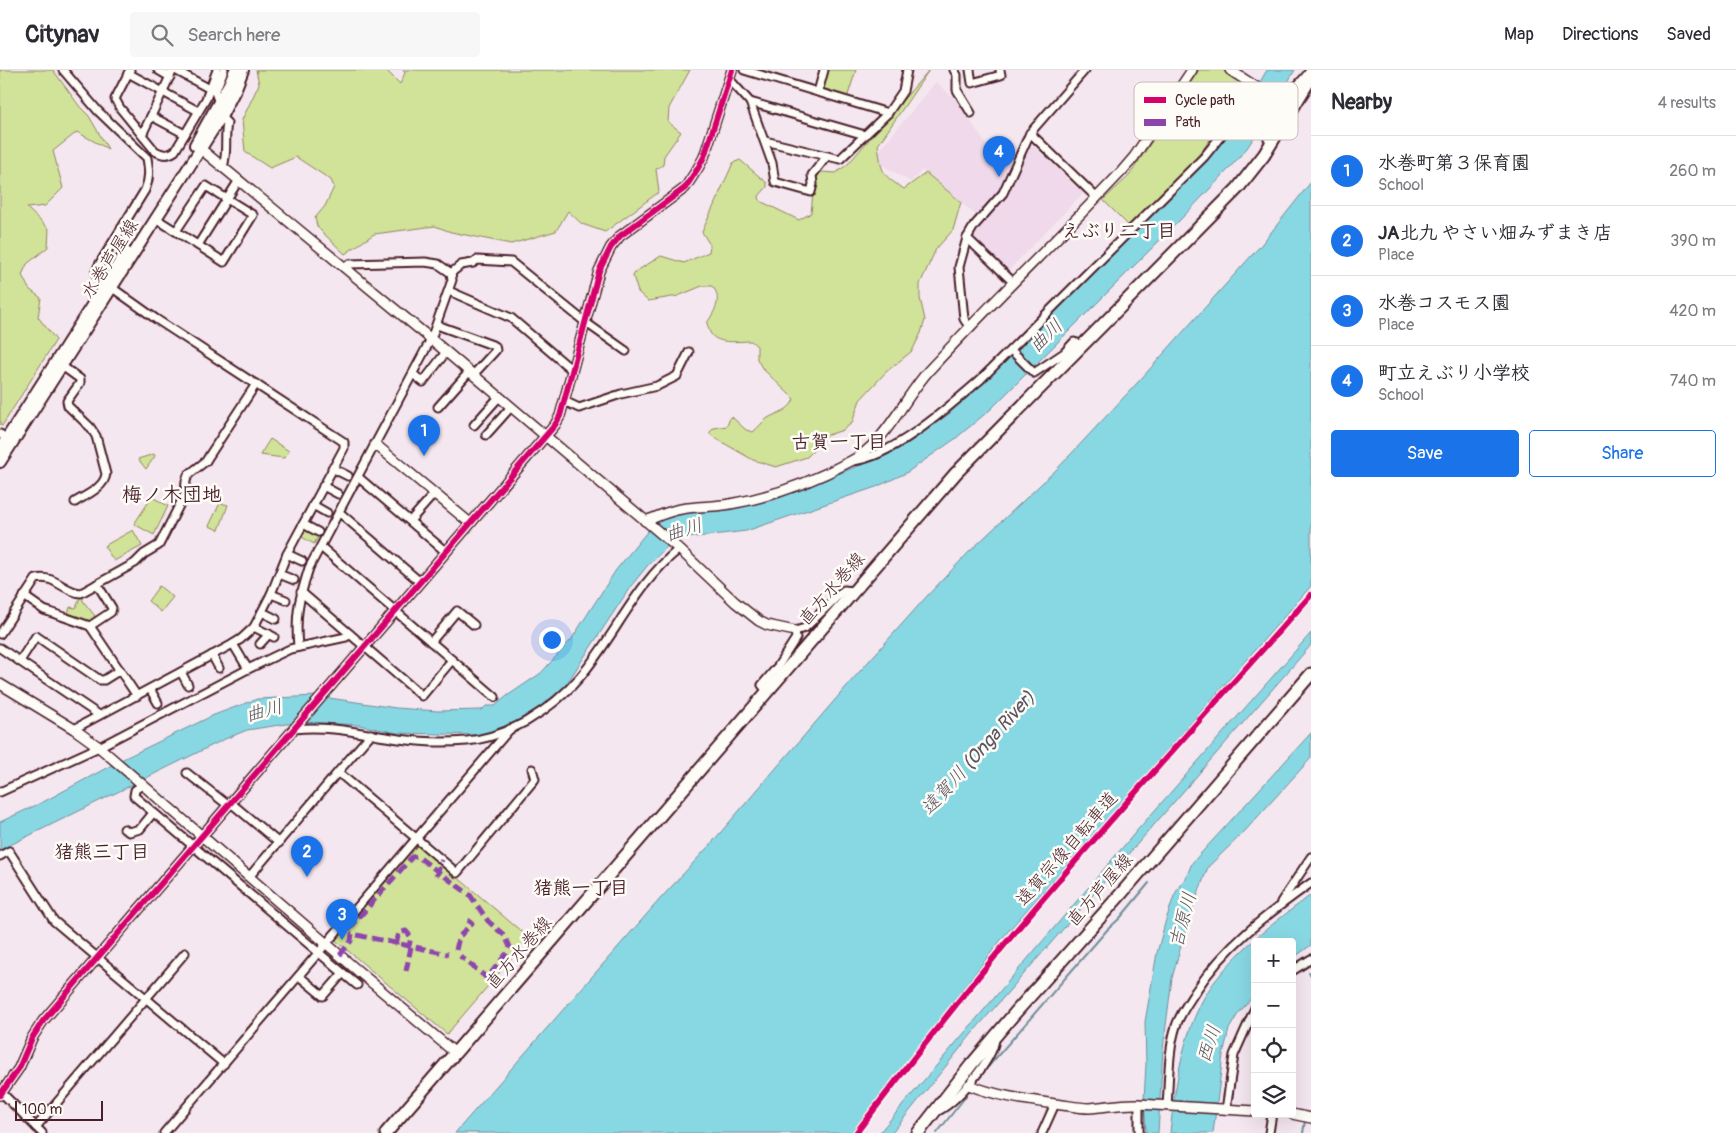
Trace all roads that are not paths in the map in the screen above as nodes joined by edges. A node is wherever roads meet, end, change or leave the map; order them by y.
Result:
1 (62, 70) edge
2 (158, 70) edge
3 (217, 70) edge
4 (224, 70) edge
5 (235, 70) edge
6 (243, 70) edge
7 (732, 70) edge
8 (744, 70) edge
9 (824, 70) edge
10 (907, 70) edge
11 (954, 70) edge
12 (970, 70) edge
13 (1000, 70) edge
14 (1085, 70) edge
15 (1192, 70) edge
16 (1230, 70) edge
17 (1310, 70) edge
18 (129, 72) edge
19 (173, 72) edge
20 (1311, 78) edge
21 (730, 80) junction
22 (1184, 82) edge
23 (1248, 82) edge
24 (1298, 86) edge
25 (210, 89) junction
26 (163, 92) junction
27 (818, 92) junction
28 (1298, 99) edge
29 (219, 102) junction
30 (750, 102) junction
31 (198, 111) junction
32 (971, 112) dead end
33 (888, 113) junction
34 (151, 116) junction
35 (221, 117) junction
36 (185, 134) junction
37 (1030, 134) junction
38 (142, 135) junction
39 (865, 136) junction
40 (1145, 140) edge
41 (1218, 140) edge
42 (1267, 140) edge
43 (1273, 140) edge
44 (765, 141) junction
45 (198, 146) junction
46 (1264, 155) junction
47 (827, 156) junction
48 (223, 166) junction
49 (239, 180) junction
50 (1096, 198) junction
51 (227, 199) junction
52 (155, 218) junction
53 (176, 231) junction
54 (967, 238) junction
55 (198, 245) junction
56 (344, 268) junction
57 (451, 273) junction
58 (1013, 282) junction
59 (109, 286) junction
60 (449, 291) junction
61 (586, 322) junction
62 (437, 325) junction
63 (970, 328) junction
64 (431, 339) junction
65 (1084, 345) junction
66 (1010, 350) junction
67 (626, 351) dead end
68 (446, 352) junction
69 (689, 352) dead end
70 (62, 366) junction
71 (572, 370) junction
72 (413, 374) junction
73 (471, 374) junction
74 (256, 384) junction
75 (499, 397) junction
76 (564, 401) junction
77 (511, 407) junction
78 (438, 408) dead end
79 (474, 425) dead end
80 (486, 435) dead end
81 (544, 436) junction
82 (7, 438) edge
83 (375, 444) junction
84 (0, 449) edge
85 (852, 461) junction
86 (0, 462) edge
87 (332, 468) junction
88 (348, 476) dead end
89 (358, 477) junction
90 (324, 486) junction
91 (338, 494) dead end
92 (434, 494) junction
93 (75, 502) dead end
94 (314, 505) junction
95 (339, 512) junction
96 (328, 513) dead end
97 (410, 521) junction
98 (470, 523) junction
99 (647, 523) junction
100 (303, 524) junction
101 (318, 532) dead end
102 (320, 547) junction
103 (679, 549) junction
104 (446, 552) junction
105 (287, 554) junction
106 (302, 561) dead end
107 (278, 574) junction
108 (294, 580) dead end
109 (420, 582) junction
110 (97, 584) junction
111 (853, 591) junction
112 (301, 592) junction
113 (271, 594) junction
114 (24, 596) junction
115 (286, 600) dead end
116 (395, 611) junction
117 (262, 612) junction
118 (276, 619) dead end
119 (474, 625) dead end
120 (90, 626) junction
121 (254, 627) junction
122 (794, 631) junction
123 (0, 634) edge
124 (350, 634) junction
125 (430, 642) junction
126 (233, 644) junction
127 (260, 644) dead end
128 (298, 647) junction
129 (365, 647) junction
130 (0, 648) edge
131 (212, 655) junction
132 (452, 660) junction
133 (20, 661) junction
134 (220, 668) dead end
135 (120, 670) junction
136 (248, 670) junction
137 (181, 672) junction
138 (1311, 674) edge
139 (0, 684) edge
140 (188, 685) dead end
141 (150, 689) junction
142 (767, 691) junction
143 (137, 696) junction
144 (495, 697) dead end
145 (158, 703) dead end
146 (99, 715) junction
147 (295, 728) junction
148 (74, 729) junction
149 (510, 729) junction
150 (371, 734) junction
151 (99, 747) junction
152 (532, 769) dead end
153 (338, 772) junction
154 (188, 773) dead end
155 (141, 784) junction
156 (0, 792) edge
157 (230, 804) junction
158 (153, 813) junction
159 (124, 829) dead end
160 (203, 836) junction
161 (416, 838) junction
162 (279, 843) junction
163 (193, 847) junction
164 (0, 856) edge
165 (1311, 857) edge
166 (249, 877) junction
167 (1311, 884) edge
168 (1280, 905) junction
169 (327, 944) junction
170 (185, 953) dead end
171 (319, 953) junction
172 (99, 958) junction
173 (1311, 959) edge
174 (1296, 968) edge
175 (343, 973) junction
176 (299, 976) junction
177 (357, 985) dead end
178 (147, 999) junction
179 (1251, 1017) edge
180 (995, 1037) junction
181 (454, 1052) junction
182 (224, 1064) junction
183 (969, 1085) junction
184 (1, 1093) edge
185 (1055, 1104) junction
186 (1139, 1104) junction
187 (1167, 1106) junction
188 (1226, 1110) junction
189 (1251, 1111) edge
190 (1296, 1115) edge
191 (1271, 1118) edge
192 (1311, 1118) edge
193 (928, 1120) junction
194 (39, 1130) edge
195 (164, 1133) edge
196 (386, 1133) edge
197 (918, 1133) edge
198 (1042, 1133) edge
199 (1139, 1133) edge
200 (1269, 1133) edge

1 - 59 street
2 - 19 street
3 - 25 street
4 - 29 street
5 - 29 main road, 水巻芦屋線
6 - 35 main road, 水巻芦屋線
7 - 21 street
8 - 27 street
9 - 27 street
10 - 33 street
11 - 32 street
12 - 13 street
14 - 37 street
15 - 22 street
16 - 23 street
17 - 24 street
18 - 26 street
18 - 38 street
19 - 25 street
19 - 26 street
20 - 28 main road, 直方水巻線
21 - 30 street
21 - 61 street
25 - 31 street
26 - 31 street
26 - 34 street
27 - 33 street
29 - 35 street
29 - 45 main road, 水巻芦屋線
30 - 39 street
30 - 44 street
31 - 36 street
33 - 39 street
34 - 36 street
34 - 38 street
35 - 45 main road, 水巻芦屋線
35 - 48 street
36 - 38 street
37 - 50 street
37 - 54 street
39 - 47 street
40 - 50 street
41 - 66 street
42 - 46 street
43 - 46 main road, 直方水巻線
44 - 47 street
44 - 47 street
45 - 48 street
45 - 52 main road, 水巻芦屋線
45 - 59 main road, 水巻芦屋線
46 - 65 main road, 直方水巻線
48 - 49 street
49 - 51 street
49 - 56 street
50 - 58 street
51 - 53 street
51 - 55 street
51 - 55 street
52 - 53 street
52 - 59 main road, 水巻芦屋線
53 - 55 street
54 - 58 street
54 - 63 street
56 - 57 street
56 - 64 street
57 - 60 street
57 - 61 street
58 - 63 street
59 - 70 main road, 水巻芦屋線
59 - 74 street
59 - 82 main road, 水巻芦屋線
60 - 62 street
60 - 71 street
61 - 67 street
61 - 71 street
62 - 64 street
62 - 73 street
63 - 85 street
64 - 68 street
64 - 72 street
65 - 66 street
65 - 111 main road, 直方水巻線
66 - 85 street
68 - 72 street
68 - 73 street
69 - 76 street
70 - 82 main road, 水巻芦屋線
70 - 93 street
71 - 76 street
72 - 83 street
73 - 75 street
73 - 78 street
74 - 87 street
74 - 110 street
75 - 77 street
75 - 79 street
76 - 81 street
77 - 80 street
77 - 81 street
81 - 98 street
81 - 99 street
82 - 84 main road, 水巻芦屋線
82 - 86 main road, 水巻芦屋線
83 - 89 street
83 - 92 street
85 - 99 street
87 - 88 street
87 - 90 street
89 - 95 street
89 - 97 street
90 - 91 street
90 - 94 street
92 - 97 street
92 - 98 street
94 - 96 street
94 - 100 street
95 - 102 street
95 - 109 street
97 - 104 street
98 - 104 street
99 - 103 street
100 - 101 street
100 - 105 street
102 - 112 street
102 - 116 street
103 - 122 street
103 - 149 street
104 - 109 street
105 - 106 street
105 - 107 street
107 - 108 street
107 - 113 street
109 - 116 street
110 - 114 street
110 - 120 street
111 - 122 street
111 - 142 main road, 直方水巻線
112 - 124 street
112 - 128 street
113 - 115 street
113 - 117 street
114 - 120 street
114 - 123 street
116 - 125 street
116 - 129 street
117 - 118 street
117 - 121 street
119 - 125 street
120 - 135 street
121 - 126 street
121 - 127 street
122 - 142 street
124 - 128 street
124 - 129 street
125 - 132 street
126 - 131 street
126 - 136 street
128 - 136 street
129 - 132 street
129 - 147 street
130 - 133 street
131 - 134 street
131 - 137 street
132 - 144 street
133 - 135 street
133 - 146 street
135 - 143 street
136 - 151 street
137 - 140 street
137 - 141 street
138 - 180 main road, 直方芦屋線
139 - 148 street
141 - 143 street
141 - 145 street
142 - 181 main road, 直方水巻線
143 - 146 street
146 - 148 street
147 - 150 street
147 - 157 street
148 - 151 street
149 - 150 street
149 - 161 street
150 - 153 street
151 - 155 street
151 - 156 street
152 - 161 street
153 - 161 street
153 - 162 street
154 - 157 street
155 - 158 street
155 - 160 street
157 - 160 street
157 - 162 street
158 - 159 street
158 - 163 street
160 - 163 street
160 - 166 street
161 - 169 street
162 - 166 street
163 - 171 street
163 - 172 street
164 - 172 street
165 - 168 street
166 - 169 street
167 - 168 street
168 - 187 street
169 - 171 street
169 - 181 street
170 - 178 street
171 - 175 street
171 - 176 street
172 - 178 street
172 - 184 street
173 - 174 street
175 - 176 street
175 - 177 street
176 - 182 street
178 - 182 street
178 - 194 street
179 - 188 street
180 - 183 street
180 - 193 main road, 直方芦屋線
181 - 196 main road, 直方水巻線
182 - 195 street
183 - 185 street
183 - 193 street
184 - 194 street
185 - 186 street
185 - 198 street
186 - 187 street
186 - 199 street
187 - 188 street
188 - 189 street
190 - 192 street
191 - 200 street
193 - 197 main road, 直方芦屋線

